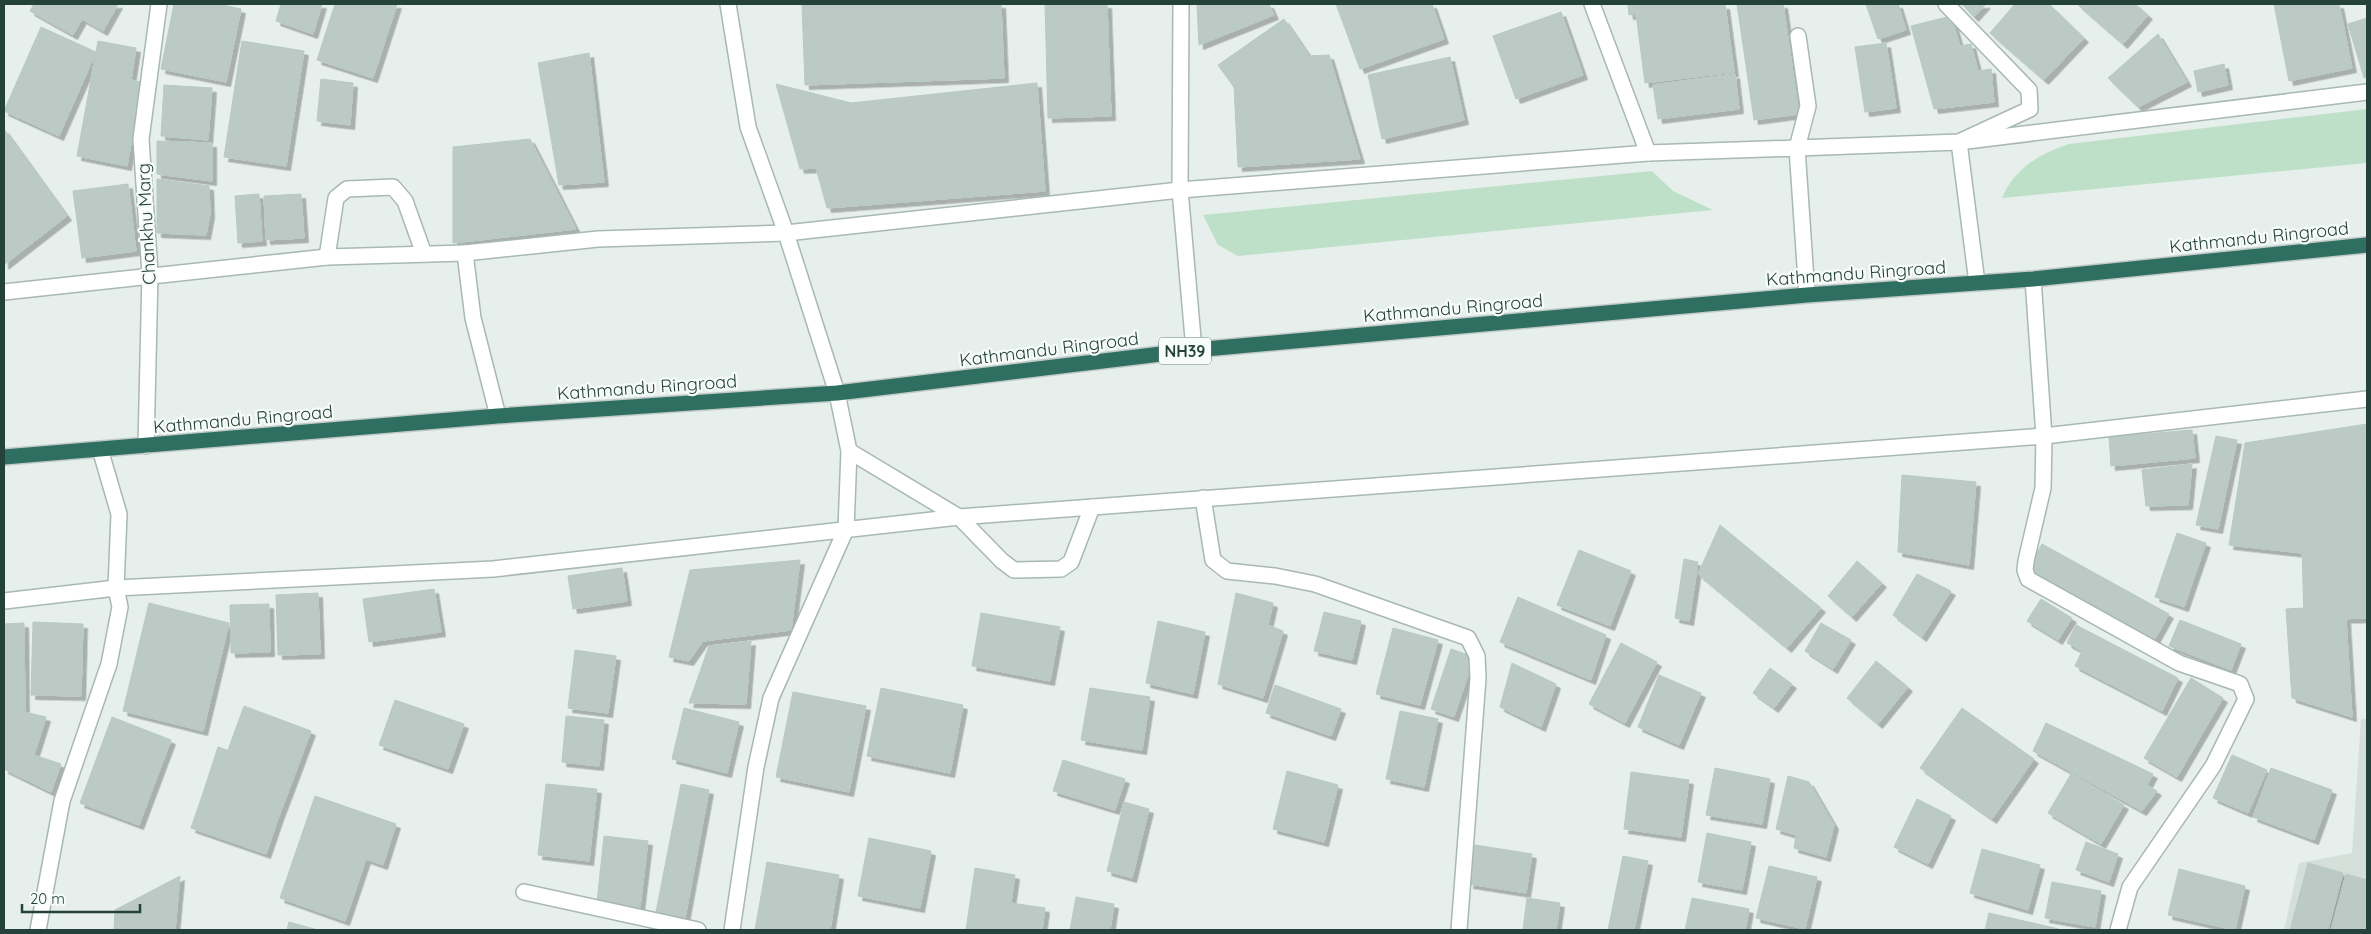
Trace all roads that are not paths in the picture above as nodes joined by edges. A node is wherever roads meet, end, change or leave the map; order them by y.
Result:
1 (159, 4) edge
2 (728, 4) edge
3 (1181, 4) edge
4 (1592, 4) edge
5 (1946, 4) edge
6 (1798, 36) dead end
7 (2367, 92) edge
8 (1959, 142) junction
9 (1797, 148) junction
10 (1648, 153) junction
11 (1180, 190) junction
12 (786, 233) junction
13 (2367, 245) edge
14 (465, 253) junction
15 (424, 254) junction
16 (327, 256) junction
17 (150, 274) junction
18 (2033, 279) junction
19 (1977, 283) junction
20 (4, 292) edge
21 (1807, 295) junction
22 (1194, 350) junction
23 (837, 394) junction
24 (2367, 399) edge
25 (498, 416) junction
26 (2044, 436) junction
27 (146, 446) junction
28 (100, 449) junction
29 (849, 451) junction
30 (4, 457) edge
31 (1203, 498) junction
32 (1092, 507) junction
33 (959, 516) junction
34 (846, 529) junction
35 (116, 588) junction
36 (4, 601) edge
37 (524, 892) dead end
38 (38, 930) edge
39 (698, 930) edge
40 (732, 930) edge
41 (1459, 930) edge
42 (2118, 930) edge

1 - 17 street, Chankhu Marg
2 - 12 street
3 - 11 street
4 - 10 street
5 - 8 street
6 - 9 street
7 - 8 street
8 - 9 street
8 - 19 street
9 - 10 street
9 - 21 street
10 - 11 street
11 - 12 street
11 - 22 street
12 - 14 street
12 - 23 street
13 - 18 highway, Kathmandu Ringroad / NH39
14 - 15 street
14 - 25 street
15 - 16 street
15 - 16 street
16 - 17 street
17 - 20 street
17 - 27 street, Chankhu Marg
18 - 19 highway, Kathmandu Ringroad / NH39
18 - 26 street
19 - 21 highway, Kathmandu Ringroad / NH39
21 - 22 highway, Kathmandu Ringroad / NH39
22 - 23 highway, Kathmandu Ringroad / NH39
23 - 25 highway, Kathmandu Ringroad / NH39
23 - 29 street
24 - 26 street
25 - 27 highway, Kathmandu Ringroad / NH39
26 - 31 street
26 - 42 street
27 - 28 highway, Kathmandu Ringroad / NH39
28 - 30 highway, Kathmandu Ringroad / NH39
28 - 35 street
29 - 33 street
29 - 34 street
31 - 32 street
31 - 41 street
32 - 33 street
32 - 33 street
33 - 34 street
34 - 35 street
34 - 40 street
35 - 36 street
35 - 38 street
37 - 39 street

